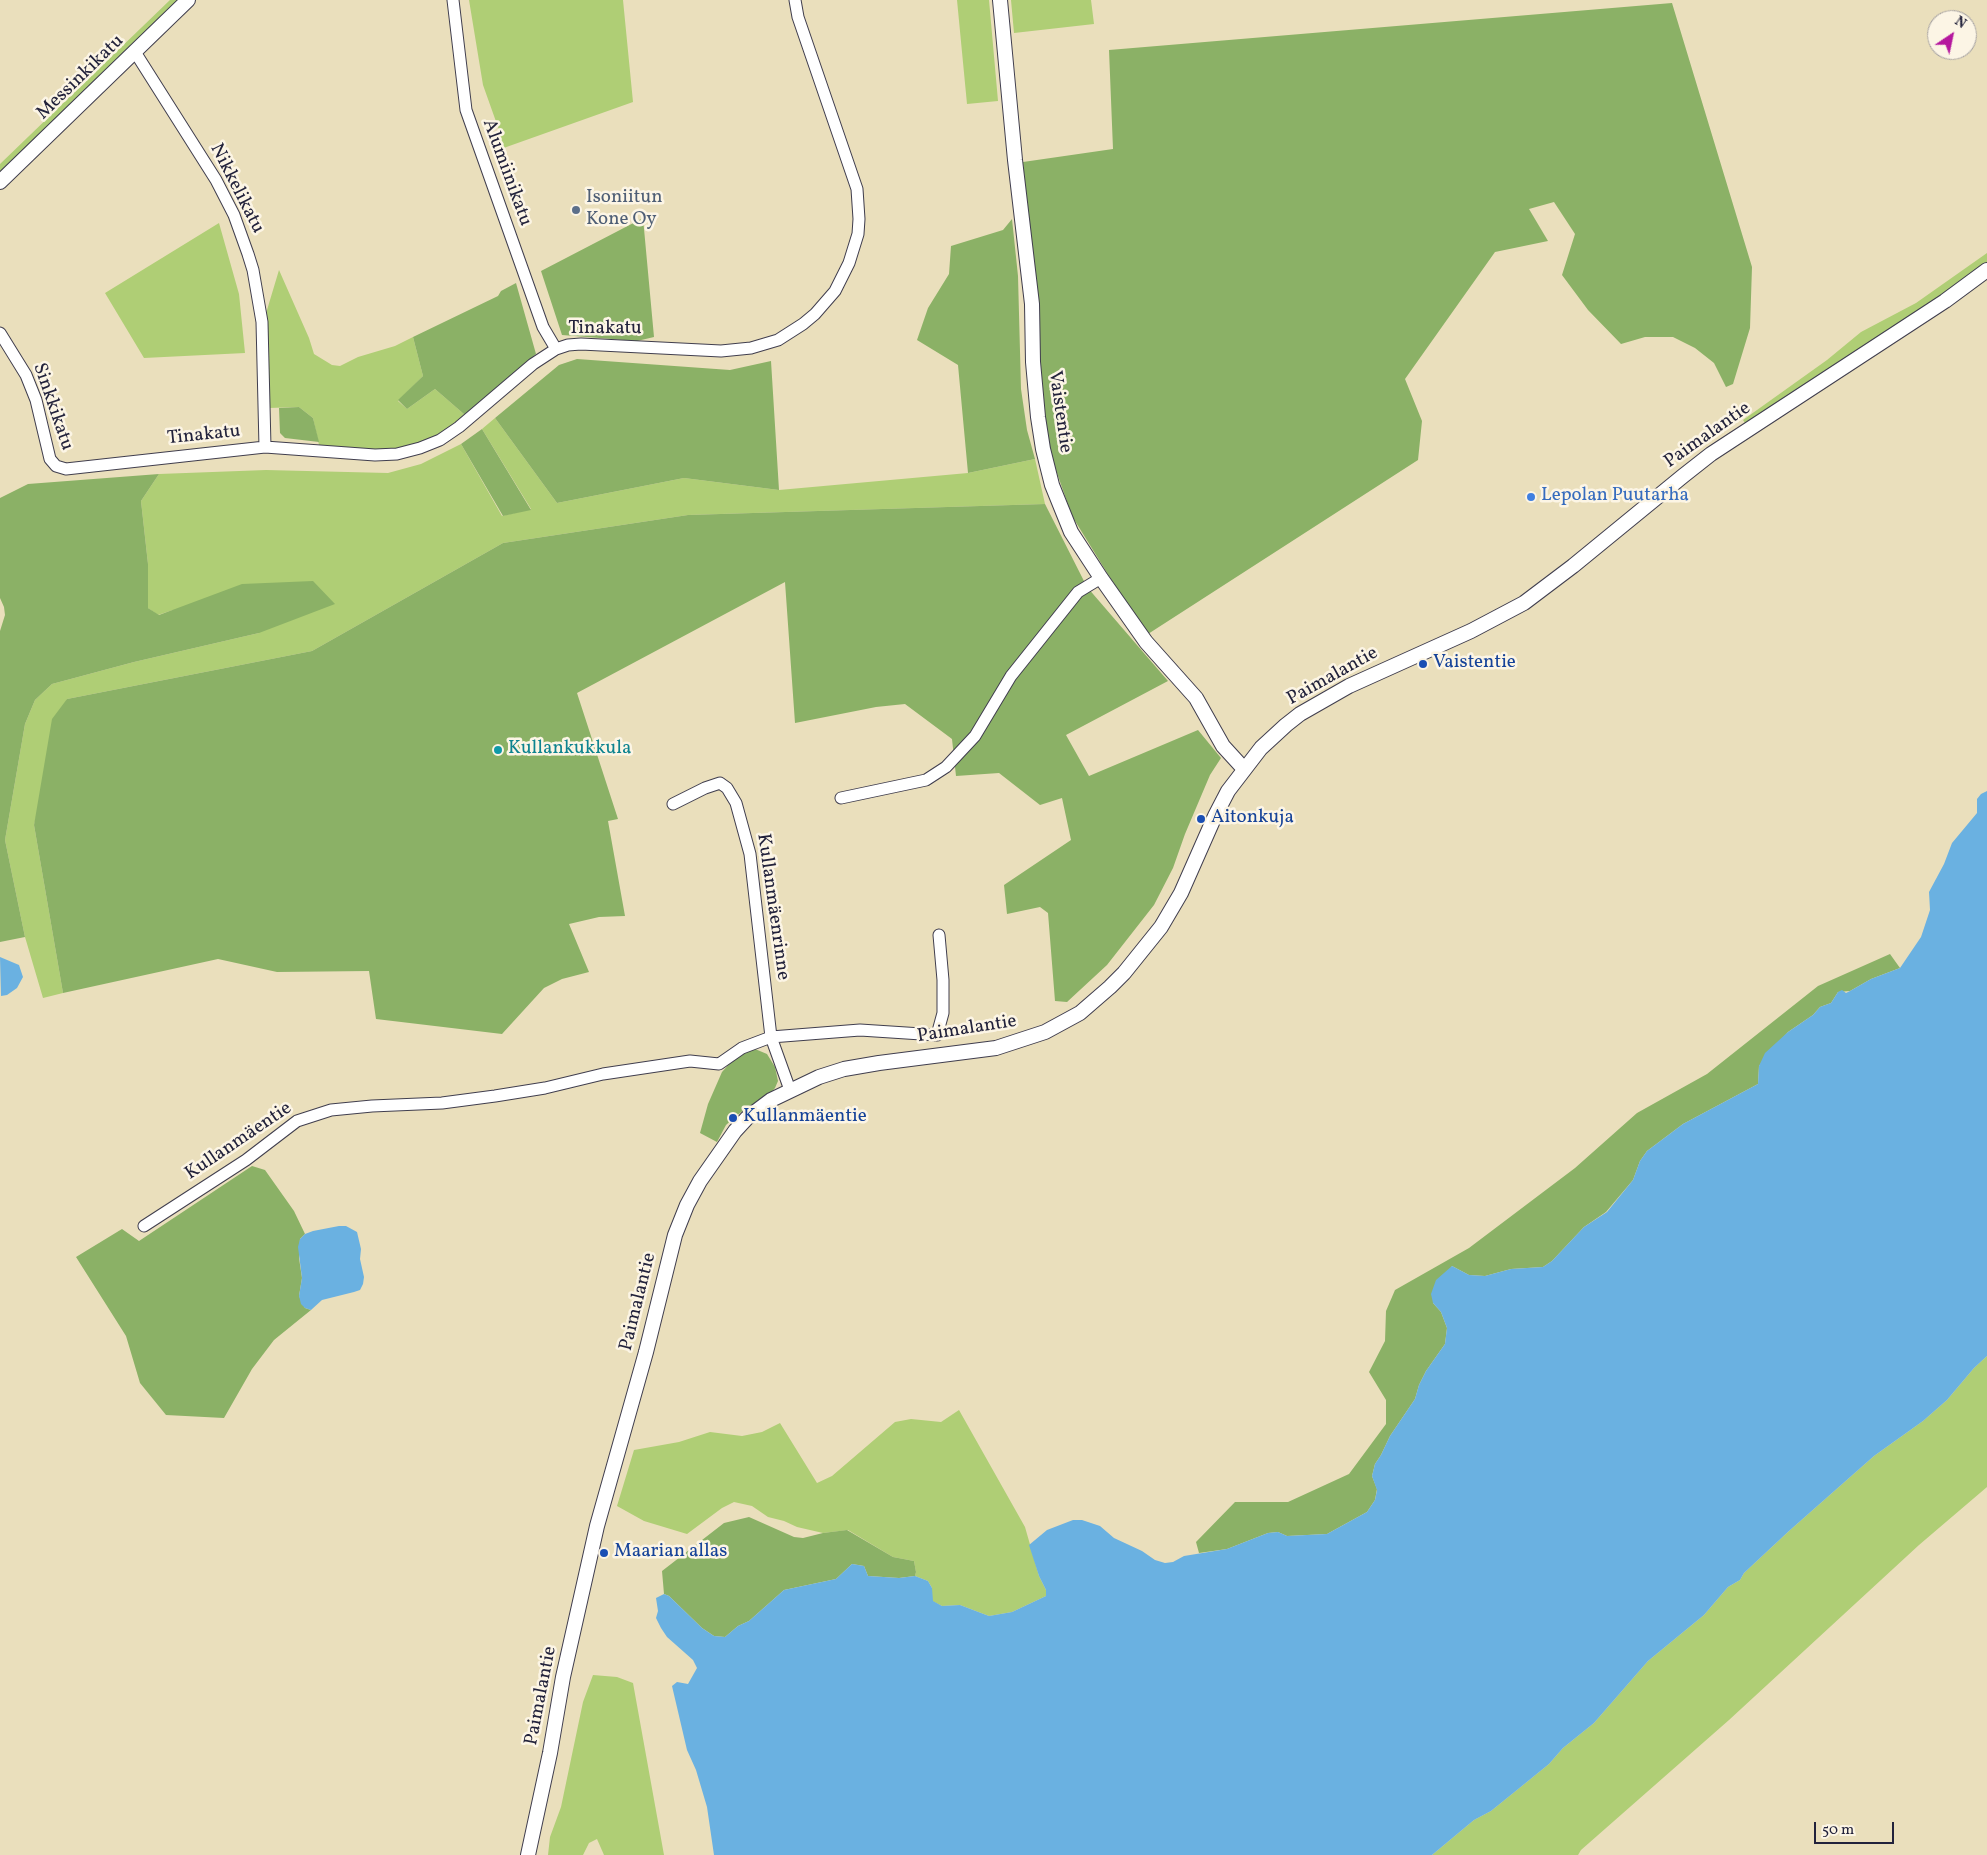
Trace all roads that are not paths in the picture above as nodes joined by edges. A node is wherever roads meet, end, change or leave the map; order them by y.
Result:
1 (188, 0) edge
2 (453, 0) edge
3 (795, 0) edge
4 (1000, 0) edge
5 (135, 52) junction
6 (0, 182) edge
7 (1987, 270) edge
8 (0, 334) edge
9 (556, 349) junction
10 (265, 447) junction
11 (56, 466) joint
12 (1101, 578) junction
13 (1244, 768) junction
14 (841, 798) dead end
15 (673, 804) dead end
16 (939, 935) dead end
17 (770, 1037) junction
18 (790, 1090) junction
19 (144, 1226) dead end
20 (528, 1855) edge

1 - 5 street, Messinkikatu
2 - 9 street, Alumiinikatu
3 - 9 street, Tinakatu
4 - 12 street, Vaistentie
5 - 6 street, Messinkikatu
5 - 10 street, Nikkelikatu
7 - 13 street, Paimalantie
8 - 11 street, Sinkkikatu
9 - 10 street, Tinakatu
10 - 11 street, Tinakatu
12 - 13 street, Vaistentie
12 - 14 street
13 - 18 street, Paimalantie
15 - 17 street, Kullanmäenrinne
16 - 17 street, Kullanmäentie
17 - 18 street, Kullanmäenrinne
17 - 19 street, Kullanmäentie
18 - 20 street, Paimalantie

